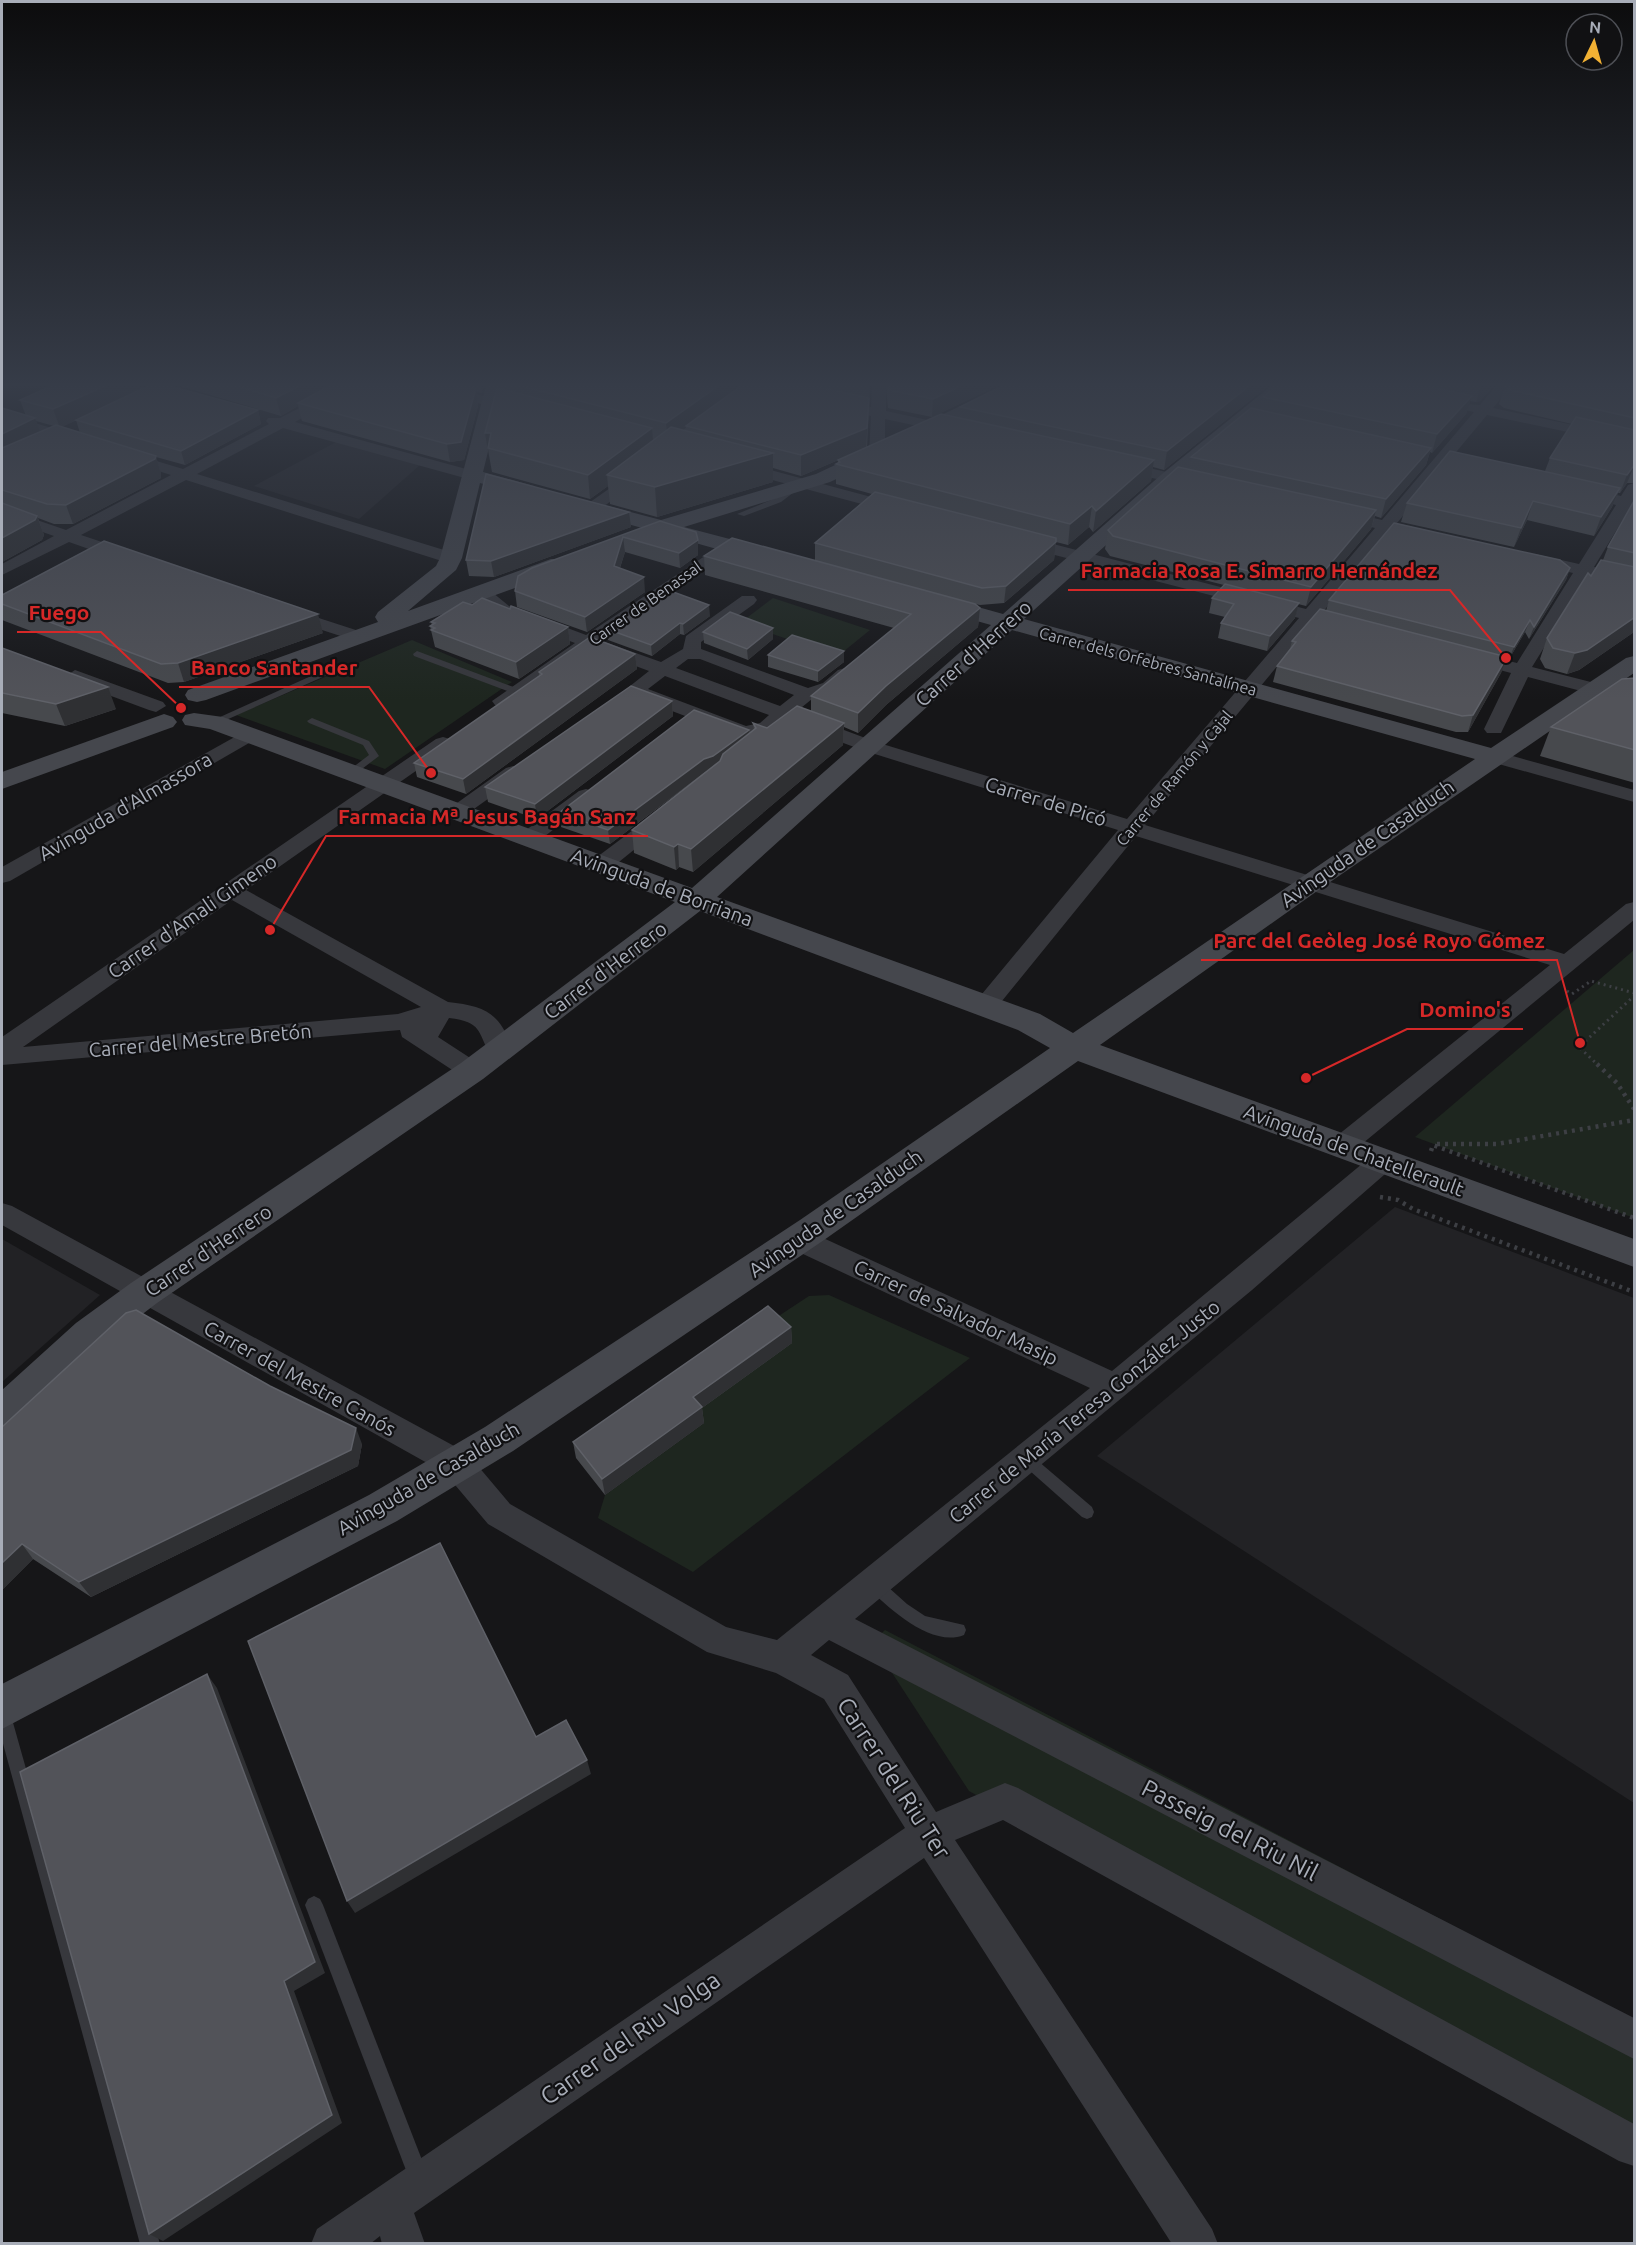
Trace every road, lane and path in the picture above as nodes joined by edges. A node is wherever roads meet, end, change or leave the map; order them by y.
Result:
1 (153, 491) edge
2 (234, 491) edge
3 (468, 491) edge
4 (528, 491) edge
5 (615, 491) edge
6 (776, 491) edge
7 (793, 491) edge
8 (830, 491) edge
9 (1155, 491) edge
10 (1420, 491) edge
11 (1581, 491) edge
12 (548, 496) edge
13 (1632, 498) edge
14 (570, 502) edge
15 (592, 508) junction
16 (1318, 511) edge
17 (2, 513) edge
18 (741, 514) dead end
19 (917, 514) edge
20 (662, 526) junction
21 (1386, 526) junction
22 (68, 536) junction
23 (1007, 537) edge
24 (629, 538) edge
25 (1444, 539) edge
26 (729, 545) junction
27 (1514, 554) edge
28 (1081, 557) junction
29 (574, 558) edge
30 (785, 560) edge
31 (145, 562) edge
32 (448, 564) junction
33 (2, 570) edge
34 (1583, 570) junction
35 (1635, 581) edge
36 (481, 592) junction
37 (918, 597) edge
38 (748, 600) dead end
39 (268, 606) edge
40 (1311, 615) junction
41 (1008, 622) junction
42 (1362, 628) edge
43 (359, 637) junction
44 (588, 641) junction
45 (1453, 652) edge
46 (692, 653) junction
47 (417, 654) dead end
48 (765, 657) dead end
49 (861, 660) edge
50 (1635, 663) edge
51 (55, 669) edge
52 (663, 669) junction
53 (1522, 669) junction
54 (331, 670) dead end
55 (748, 670) junction
56 (1249, 689) junction
57 (1595, 689) junction
58 (516, 691) junction
59 (722, 691) junction
60 (805, 694) junction
61 (1635, 699) edge
62 (204, 710) junction
63 (488, 711) edge
64 (158, 712) junction
65 (693, 713) junction
66 (784, 714) junction
67 (312, 721) dead end
68 (675, 727) edge
69 (1494, 729) dead end
70 (459, 731) edge
71 (249, 735) junction
72 (869, 746) junction
73 (1495, 756) junction
74 (525, 764) edge
75 (2, 766) edge
76 (351, 773) junction
77 (2, 781) edge
78 (602, 782) edge
79 (384, 785) junction
80 (1635, 796) edge
81 (676, 807) edge
82 (457, 812) junction
83 (1132, 827) junction
84 (529, 838) junction
85 (601, 865) junction
86 (2, 876) edge
87 (1310, 883) junction
88 (230, 890) junction
89 (696, 900) junction
90 (1635, 909) edge
91 (1568, 963) junction
92 (1591, 981) dead end
93 (1635, 995) edge
94 (985, 1006) junction
95 (444, 1009) junction
96 (398, 1022) junction
97 (424, 1040) junction
98 (1073, 1047) junction
99 (2, 1049) edge
100 (500, 1050) junction
101 (2, 1057) edge
102 (472, 1071) junction
103 (1635, 1109) edge
104 (1635, 1120) edge
105 (1433, 1144) dead end
106 (1342, 1146) junction
107 (1383, 1161) junction
108 (1413, 1209) dead end
109 (2, 1213) edge
110 (798, 1239) junction
111 (1635, 1253) edge
112 (1635, 1292) edge
113 (144, 1293) junction
114 (1115, 1386) junction
115 (2, 1414) edge
116 (1025, 1459) junction
117 (456, 1463) junction
118 (1088, 1512) dead end
119 (873, 1582) junction
120 (826, 1621) junction
121 (958, 1630) dead end
122 (782, 1658) junction
123 (2, 1710) edge
124 (929, 1833) junction
125 (314, 1905) dead end
126 (1635, 2038) edge
127 (1635, 2146) edge
128 (405, 2193) junction
129 (150, 2244) edge
130 (332, 2244) edge
131 (404, 2244) edge
132 (1197, 2244) edge

1 - 22 street
2 - 32 street
3 - 32 street
4 - 12 street
5 - 15 street
6 - 20 street
7 - 18 lane
8 - 19 street
9 - 28 street, Carrer d'Herrero
10 - 21 street, Carrer de Ramón y Cajal
11 - 13 street
13 - 34 street
14 - 15 street
15 - 20 street
16 - 21 street
17 - 22 street
20 - 24 street
20 - 26 street
21 - 25 street
21 - 40 street, Carrer de Ramón y Cajal
22 - 31 street
22 - 33 street
23 - 28 street
26 - 30 street
26 - 44 street, Carrer de Benassal
27 - 34 street
28 - 40 street
28 - 41 street, Carrer d'Herrero
29 - 36 street
32 - 36 street
32 - 43 street
34 - 35 street
34 - 53 street
36 - 43 street
36 - 44 street, Carrer de Picó
37 - 41 street, Carrer dels Orfebres Santalínea
38 - 46 street
39 - 43 street
40 - 42 street
40 - 56 street, Carrer de Ramón y Cajal
41 - 56 street, Carrer dels Orfebres Santalínea
41 - 72 street, Carrer d'Herrero
43 - 62 street
44 - 52 street, Carrer de Picó
44 - 58 street, Carrer de Benassal
45 - 53 street
46 - 52 street
46 - 55 street
47 - 58 lane
48 - 55 street
49 - 60 street
50 - 57 street, Avinguda de Casalduch
51 - 64 street
52 - 59 street, Carrer de Picó
52 - 65 street
53 - 57 street
53 - 69 street
54 - 62 lane
55 - 59 street
55 - 60 street
56 - 73 street, Carrer dels Orfebres Santalínea
56 - 83 street, Carrer de Ramón y Cajal
57 - 61 street
57 - 73 street, Avinguda de Casalduch
58 - 63 street, Carrer de Benassal
59 - 65 street
59 - 66 street, Carrer de Picó
60 - 66 street
62 - 64 street
62 - 71 street, Avinguda de Borriana
64 - 75 street
64 - 77 street
65 - 66 street
65 - 68 street
66 - 72 street, Carrer de Picó
67 - 76 lane
70 - 79 street
71 - 76 street, Avinguda de Borriana
71 - 86 street, Avinguda d'Almassora
72 - 83 street, Carrer de Picó
72 - 89 street, Carrer d'Herrero
73 - 80 street
73 - 87 street, Avinguda de Casalduch
74 - 82 street
76 - 79 street, Avinguda de Borriana
78 - 84 street
79 - 82 street, Avinguda de Borriana
79 - 88 street, Carrer d'Amali Gimeno
81 - 85 street
82 - 84 street, Avinguda de Borriana
83 - 87 street, Carrer de Picó
83 - 94 street, Carrer de Ramón y Cajal
84 - 85 street, Avinguda de Borriana
85 - 89 street, Avinguda de Borriana
87 - 91 street, Carrer de Picó
87 - 98 street, Avinguda de Casalduch
88 - 95 street
88 - 99 street, Carrer d'Amali Gimeno
89 - 94 street, Avinguda de Borriana
89 - 100 street, Carrer d'Herrero
90 - 91 street
91 - 106 street
92 - 93 path
93 - 103 path
94 - 98 street, Avinguda de Borriana
95 - 96 street, Carrer del Mestre Bretón
95 - 97 street
95 - 100 street, Carrer del Mestre Bretón
96 - 97 street
96 - 101 street, Carrer del Mestre Bretón
97 - 102 street
98 - 106 street, Avinguda de Chatellerault
98 - 110 street, Avinguda de Casalduch
100 - 102 street, Carrer d'Herrero
102 - 113 street, Carrer d'Herrero
104 - 105 path
106 - 107 street, Avinguda de Chatellerault
107 - 111 street, Avinguda de Chatellerault
107 - 114 street, Carrer de María Teresa González Justo
108 - 112 path
109 - 113 street, Carrer del Mestre Canós
110 - 114 street, Carrer de Salvador Masip
110 - 117 street, Avinguda de Casalduch
113 - 115 street, Carrer d'Herrero
113 - 117 street, Carrer del Mestre Canós
114 - 116 street, Carrer de María Teresa González Justo
116 - 118 lane
116 - 119 street, Carrer de María Teresa González Justo
117 - 122 street, Carrer del Riu Ter
117 - 123 street, Avinguda de Casalduch
119 - 120 street, Carrer de María Teresa González Justo
119 - 121 lane
120 - 122 street, Carrer de María Teresa González Justo
120 - 126 street, Passeig del Riu Nil
122 - 124 street, Carrer del Riu Ter
123 - 129 lane
124 - 127 street
124 - 128 street, Carrer del Riu Volga
124 - 132 street, Carrer del Riu Ter
125 - 128 lane
128 - 130 street, Carrer del Riu Volga
128 - 131 street

